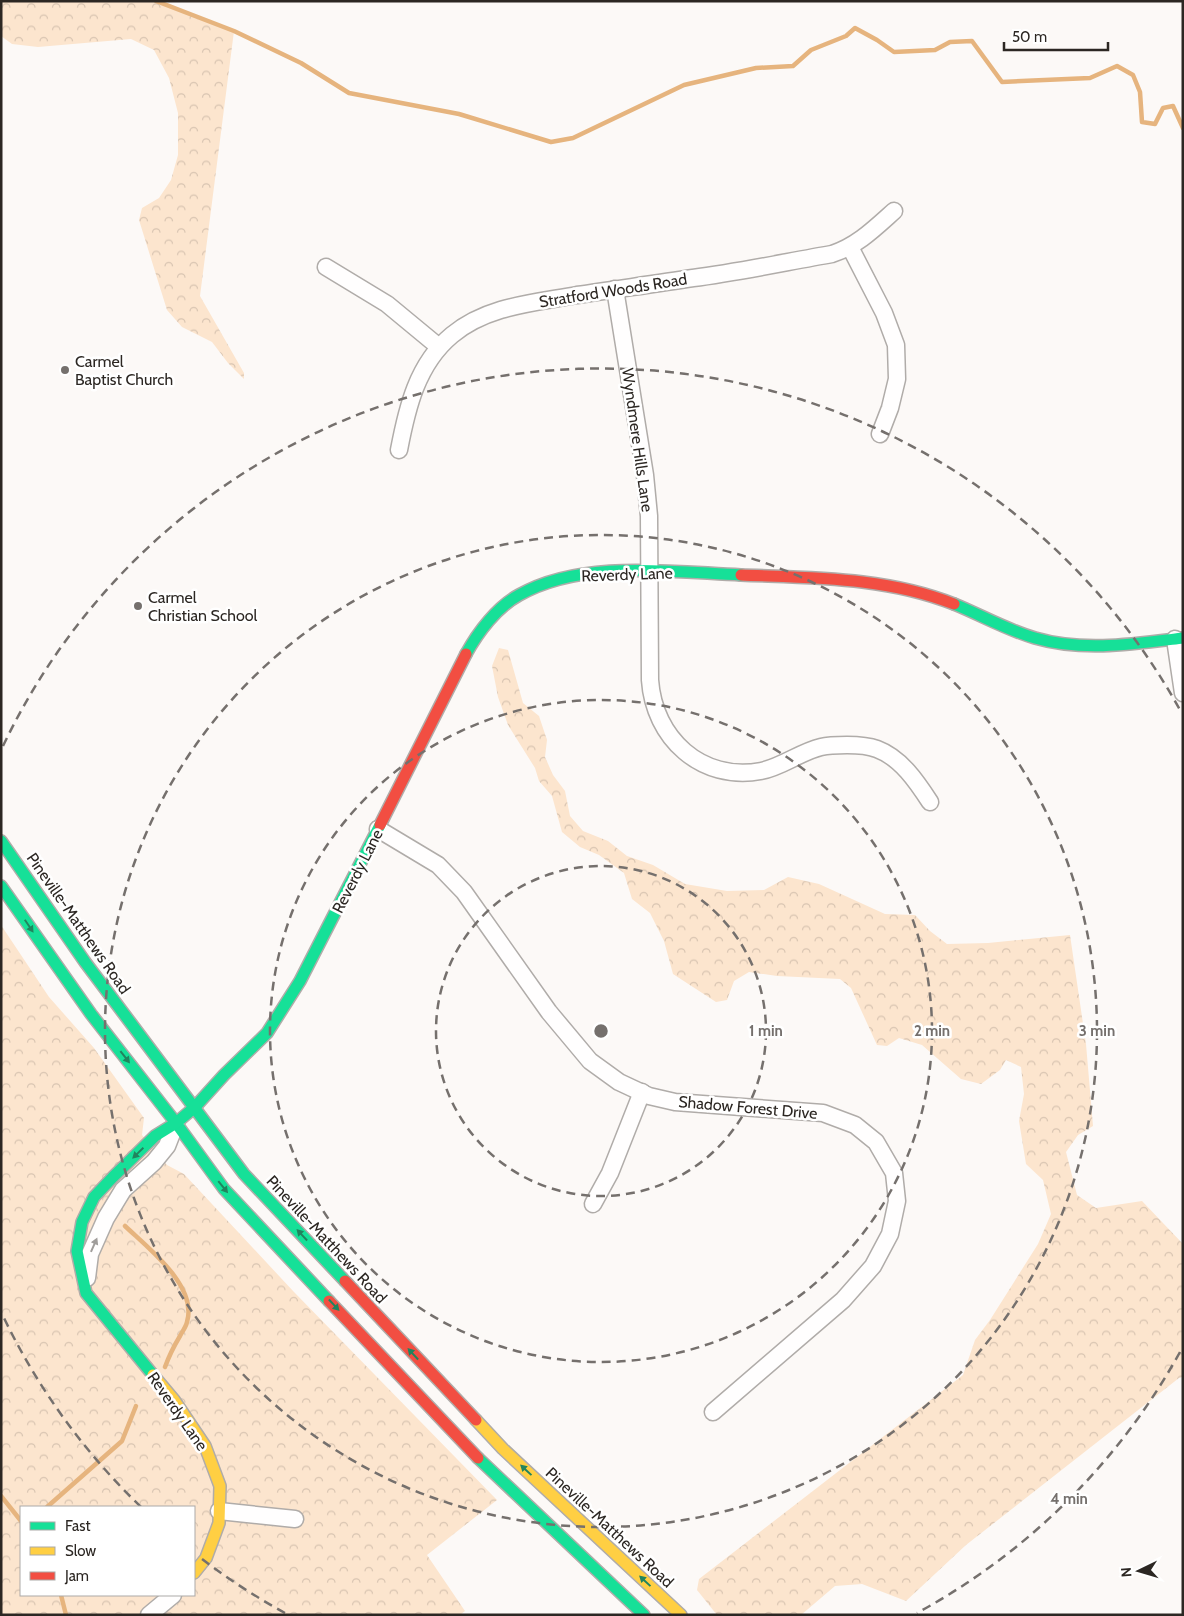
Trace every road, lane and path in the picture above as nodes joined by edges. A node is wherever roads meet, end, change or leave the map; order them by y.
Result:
1 (894, 211) dead end
2 (850, 247) junction
3 (326, 266) dead end
4 (615, 289) junction
5 (439, 347) junction
6 (880, 434) dead end
7 (399, 450) dead end
8 (648, 571) junction
9 (1179, 638) edge
10 (1183, 694) edge
11 (930, 802) dead end
12 (378, 829) junction
13 (1, 842) edge
14 (1, 886) edge
15 (642, 1092) junction
16 (195, 1107) junction
17 (176, 1123) junction
18 (593, 1204) dead end
19 (86, 1293) joint
20 (713, 1412) dead end
21 (219, 1510) junction
22 (295, 1519) dead end
23 (195, 1572) edge
24 (172, 1596) edge
25 (154, 1613) edge
26 (644, 1615) edge
27 (680, 1615) edge

1 - 2 street, Stratford Woods Road
2 - 4 street, Stratford Woods Road
2 - 6 street
3 - 5 street
4 - 5 street, Stratford Woods Road
4 - 8 street, Wyndmere Hills Lane
5 - 7 street, Stratford Woods Road
8 - 9 main road, Reverdy Lane
8 - 11 street, Wyndmere Hills Lane
8 - 12 main road, Reverdy Lane
9 - 10 street
12 - 15 street, Shadow Forest Drive
12 - 16 main road, Reverdy Lane
13 - 16 main road, Pineville-Matthews Road
14 -> 17 main road
15 - 18 street
15 - 20 street, Shadow Forest Drive
16 - 17 main road, Reverdy Lane
27 -> 16 main road, Pineville-Matthews Road
17 - 19 street, Reverdy Lane
17 -> 26 main road
19 - 21 main road, Reverdy Lane
21 - 22 street
21 - 23 main road, Reverdy Lane
24 - 25 street

